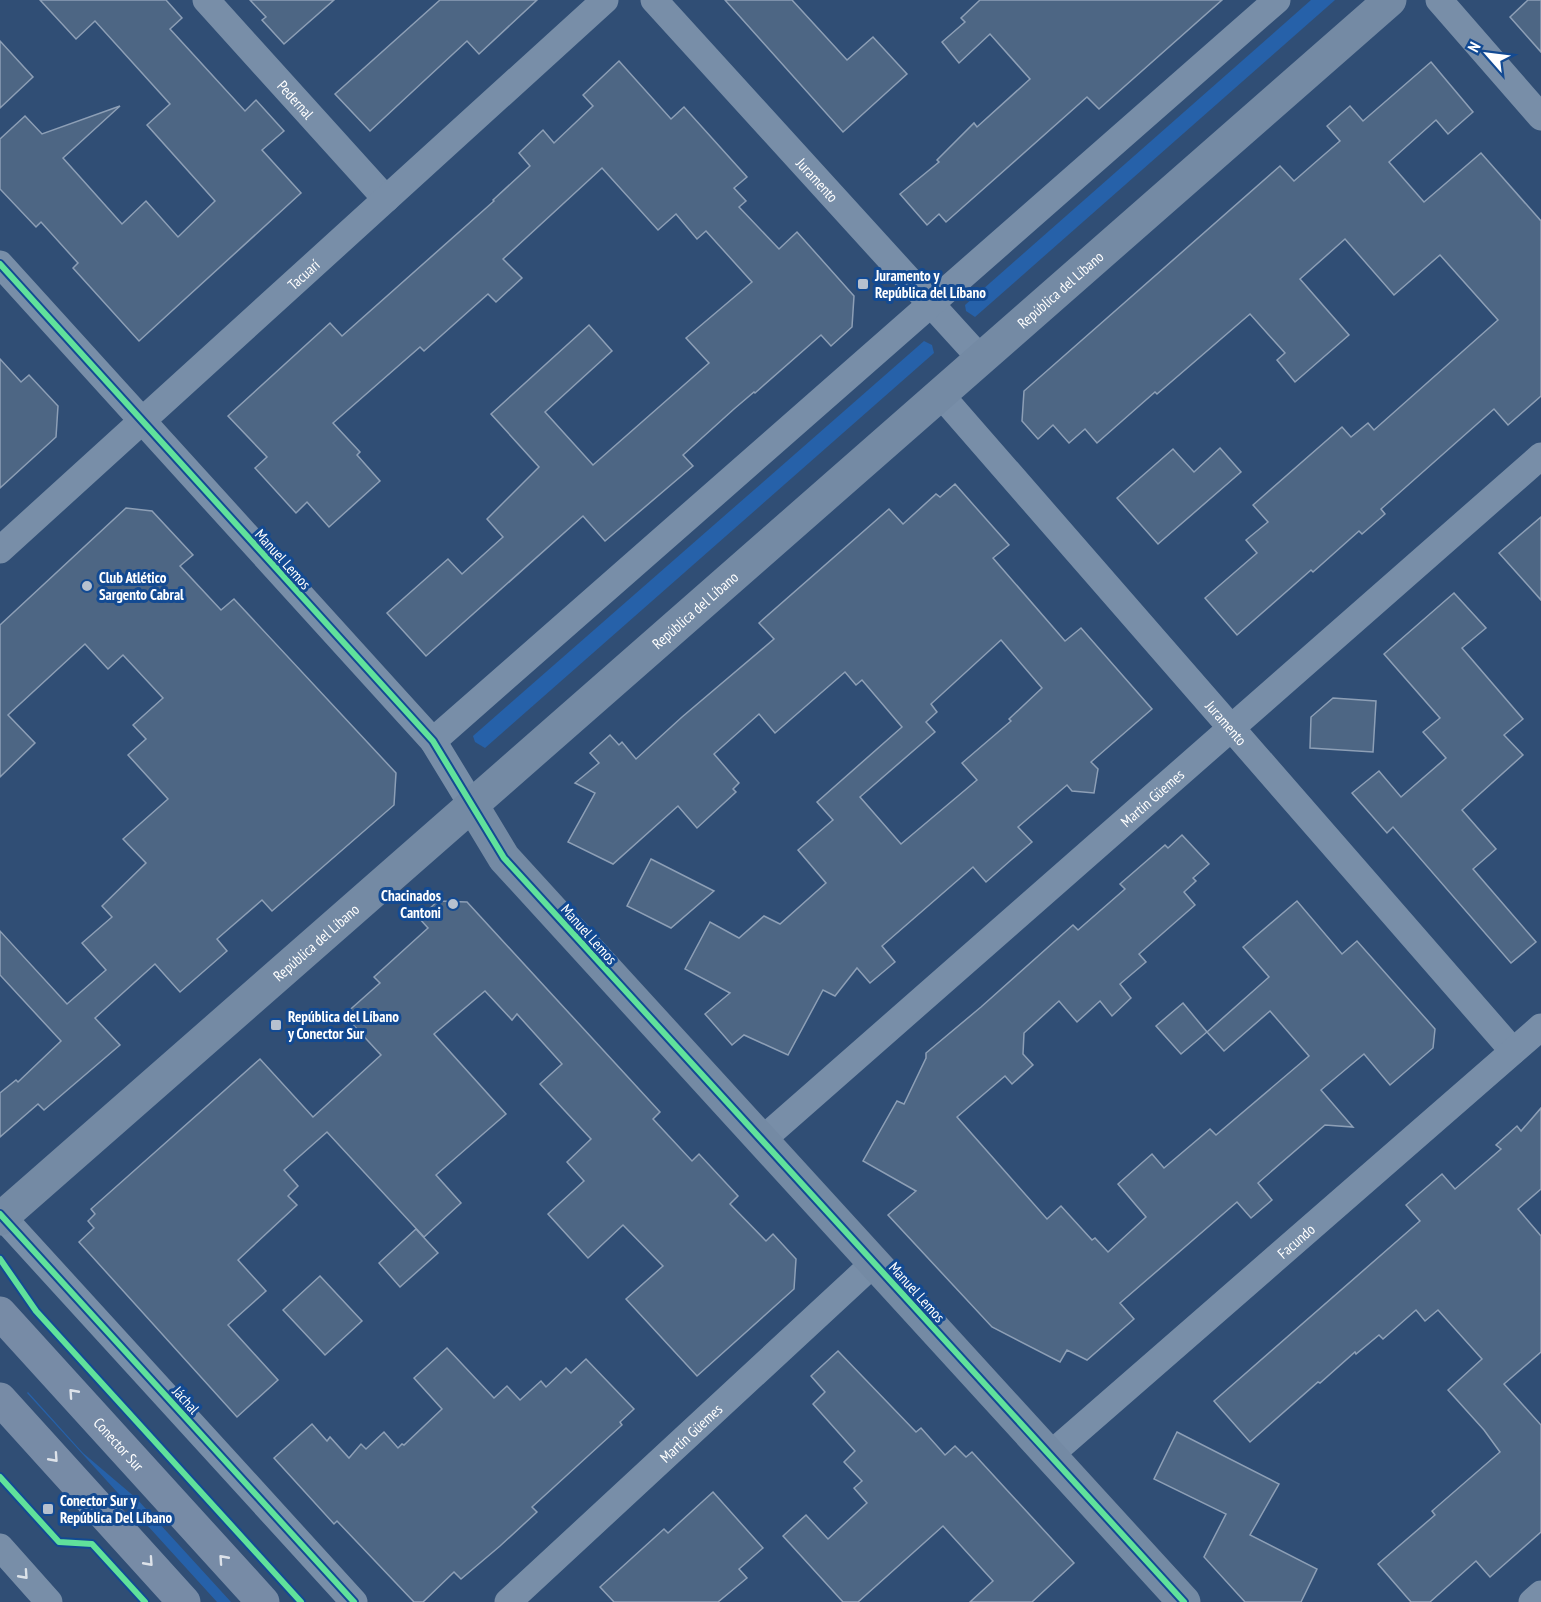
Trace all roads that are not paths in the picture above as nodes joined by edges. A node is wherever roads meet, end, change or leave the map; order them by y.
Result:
1 (206, 0) edge
2 (605, 0) edge
3 (654, 0) edge
4 (1277, 0) edge
5 (1390, 0) edge
6 (1438, 0) edge
7 (1541, 117) edge
8 (386, 199) junction
9 (0, 264) edge
10 (931, 304) junction
11 (981, 359) junction
12 (940, 394) junction
13 (142, 421) junction
14 (1541, 456) edge
15 (0, 550) edge
16 (1232, 728) junction
17 (433, 741) junction
18 (472, 805) junction
19 (1541, 1027) edge
20 (1513, 1051) junction
21 (762, 1140) junction
22 (1, 1216) edge
23 (874, 1263) junction
24 (0, 1313) edge
25 (0, 1399) edge
26 (1050, 1455) junction
27 (0, 1547) edge
28 (1541, 1594) edge
29 (49, 1602) edge
30 (184, 1602) edge
31 (263, 1602) edge
32 (354, 1602) edge
33 (508, 1602) edge
34 (1184, 1602) edge
35 (1532, 1602) edge

1 - 8 street, Pedernal
2 - 8 street, Tacuarí
3 - 10 street, Juramento
4 - 10 street
5 - 11 main road, República del Líbano
6 - 7 street
8 - 13 street, Tacuarí
9 - 13 street, Manuel Lemos
10 - 11 street, Juramento
10 - 17 street
11 - 12 main road, República del Líbano
12 - 16 street, Juramento
12 - 18 main road, República del Líbano
13 - 15 street, Tacuarí
13 - 17 street, Manuel Lemos
14 - 16 street, Martín Güemes
16 - 20 street, Juramento
16 - 21 street, Martín Güemes
17 - 18 street, Manuel Lemos
18 - 21 main road, Manuel Lemos
18 - 22 main road, República del Líbano
19 - 20 street, Facundo
20 - 26 street, Facundo
21 - 23 main road, Manuel Lemos
22 - 32 street, Jáchal
23 - 26 main road, Manuel Lemos
23 - 33 street, Martín Güemes
31 -> 24 main road, Conector Sur
25 -> 30 main road
26 - 34 main road, Manuel Lemos
27 -> 29 street
28 - 35 street

